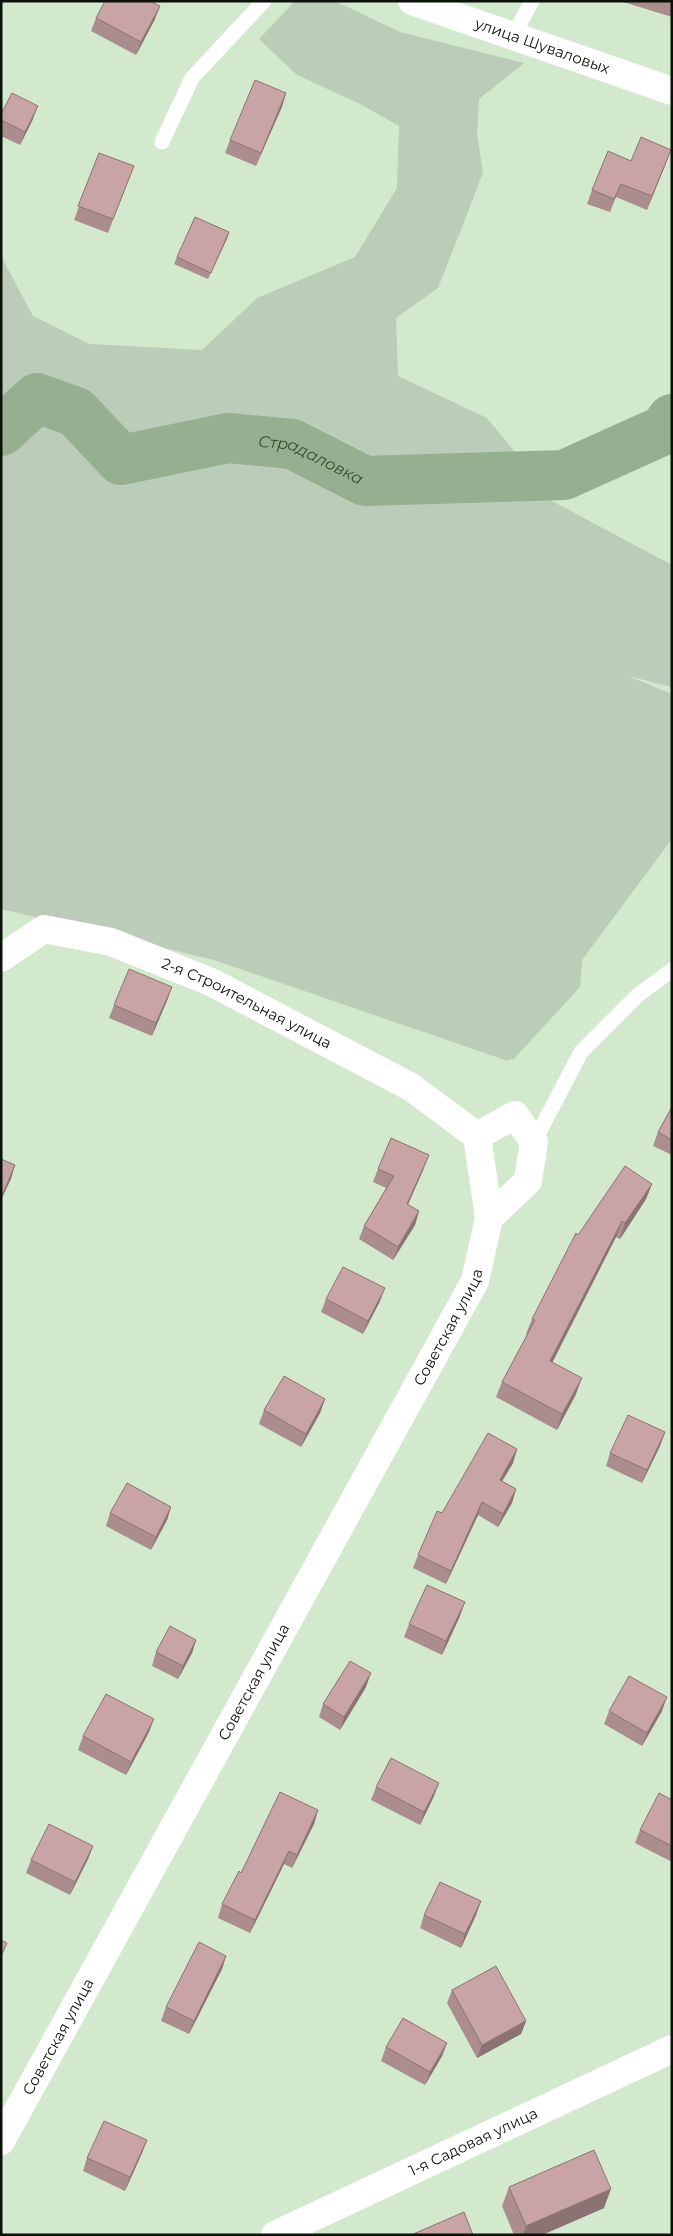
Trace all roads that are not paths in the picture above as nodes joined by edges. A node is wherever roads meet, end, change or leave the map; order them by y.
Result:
1 (264, 1) edge
2 (412, 1) edge
3 (532, 1) edge
4 (513, 36) junction
5 (672, 91) edge
6 (162, 142) dead end
7 (1, 958) edge
8 (672, 970) edge
9 (477, 1136) junction
10 (534, 1142) junction
11 (489, 1218) junction
12 (672, 2049) edge
13 (1, 2141) edge
14 (275, 2235) edge

1 - 6 lane
2 - 4 street, улица Шуваловых
3 - 4 lane
4 - 5 street, улица Шуваловых
7 - 9 street, 2-я Строительная улица
8 - 10 lane
9 - 10 street
9 - 11 street, Советская улица
10 - 11 street
11 - 13 street, Советская улица
12 - 14 street, 1-я Садовая улица

